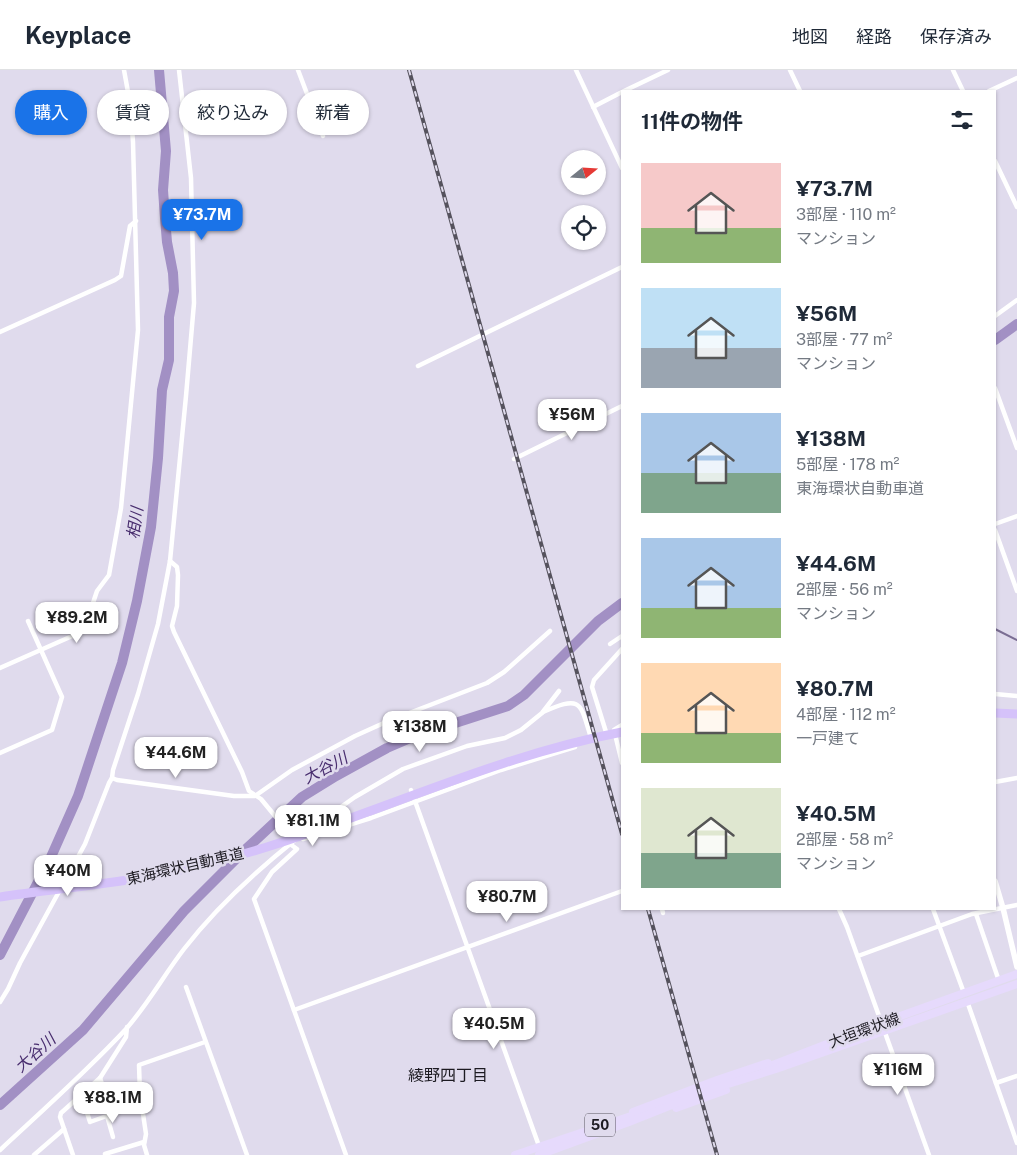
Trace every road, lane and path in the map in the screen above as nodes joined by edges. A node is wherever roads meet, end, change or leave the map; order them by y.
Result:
1 (124, 70) edge
2 (179, 70) edge
3 (298, 70) edge
4 (576, 70) edge
5 (668, 70) edge
6 (790, 70) edge
7 (953, 70) edge
8 (1017, 78) edge
9 (628, 90) edge
10 (800, 90) edge
11 (963, 90) edge
12 (991, 90) edge
13 (621, 93) edge
14 (593, 106) junction
15 (323, 136) dead end
16 (996, 163) edge
17 (621, 166) edge
18 (1017, 207) edge
19 (136, 221) junction
20 (621, 267) edge
21 (1017, 300) edge
22 (996, 315) edge
23 (0, 332) edge
24 (418, 366) dead end
25 (996, 391) edge
26 (621, 406) edge
27 (1017, 448) edge
28 (514, 459) dead end
29 (1017, 516) edge
30 (996, 524) edge
31 (996, 533) edge
32 (170, 561) junction
33 (1017, 592) edge
34 (28, 621) dead end
35 (550, 631) dead end
36 (621, 637) edge
37 (610, 644) dead end
38 (41, 650) junction
39 (621, 651) edge
40 (0, 668) edge
41 (559, 691) dead end
42 (996, 694) edge
43 (1017, 696) edge
44 (542, 713) junction
45 (996, 713) edge
46 (1017, 714) edge
47 (618, 731) edge
48 (606, 732) junction
49 (591, 738) junction
50 (0, 753) edge
51 (621, 755) edge
52 (112, 778) junction
53 (1017, 778) edge
54 (996, 782) edge
55 (411, 790) dead end
56 (255, 796) junction
57 (415, 802) junction
58 (296, 839) junction
59 (290, 844) junction
60 (996, 884) edge
61 (621, 892) edge
62 (0, 897) edge
63 (1017, 905) edge
64 (1003, 908) junction
65 (838, 910) edge
66 (933, 910) edge
67 (994, 910) edge
68 (996, 910) edge
69 (976, 914) junction
70 (940, 927) junction
71 (467, 948) junction
72 (858, 956) junction
73 (1017, 967) edge
74 (1017, 974) edge
75 (999, 981) junction
76 (1017, 984) edge
77 (186, 987) dead end
78 (966, 997) junction
79 (0, 1002) edge
80 (294, 1010) junction
81 (881, 1023) junction
82 (127, 1027) junction
83 (885, 1031) junction
84 (205, 1042) junction
85 (775, 1066) junction
86 (1017, 1076) edge
87 (100, 1078) junction
88 (996, 1083) junction
89 (80, 1097) junction
90 (107, 1116) junction
91 (628, 1119) junction
92 (64, 1129) junction
93 (113, 1137) dead end
94 (144, 1142) junction
95 (1017, 1143) edge
96 (0, 1150) edge
97 (541, 1152) edge
98 (105, 1154) edge
99 (34, 1155) edge
100 (72, 1155) edge
101 (147, 1155) edge
102 (247, 1155) edge
103 (346, 1155) edge
104 (515, 1155) edge
105 (929, 1155) edge

1 - 19 street
2 - 32 street
3 - 15 street
4 - 14 street
5 - 9 street
6 - 10 street
7 - 11 street
8 - 12 street
13 - 14 street
14 - 17 street
16 - 18 street
19 - 23 street
19 - 38 street
20 - 24 street
21 - 22 street
25 - 27 street
26 - 28 street
29 - 30 street
31 - 33 street
32 - 52 street
32 - 56 street
34 - 38 street
35 - 56 street
36 - 37 street
38 - 40 street
38 - 50 street
39 - 48 street
41 - 44 street
42 - 43 street
44 - 49 street
44 - 58 street
45 - 46 highway
47 - 48 street
47 - 51 street
47 - 62 highway, 東海環状自動車道
48 - 49 street
49 - 57 street
52 - 56 street
52 - 79 street
53 - 54 street
55 - 57 street
56 - 58 street
57 - 58 street
57 - 71 street
58 - 59 street
59 - 80 street
59 - 82 street
60 - 64 street
61 - 71 street
63 - 64 street
64 - 68 street
64 - 73 street
65 - 72 street
66 - 70 street
67 - 69 street
69 - 70 street
69 - 75 street
70 - 72 street
70 - 78 street
71 - 80 street
71 - 97 street
72 - 81 street
74 - 75 main road, 大垣環状線 / 50
75 - 78 main road, 大垣環状線 / 50
76 - 78 main road, 大垣環状線 / 50
77 - 84 street
78 - 81 main road, 大垣環状線 / 50
78 - 83 main road, 大垣環状線 / 50
78 - 88 street
80 - 103 street
81 - 83 street
81 - 85 main road, 大垣環状線 / 50
82 - 87 street
82 - 96 street
83 - 85 main road, 大垣環状線 / 50
83 - 105 street
84 - 94 street
84 - 102 street
85 - 91 main road, 大垣環状線 / 50
85 - 91 main road
85 - 91 main road
86 - 88 street
87 - 89 street
87 - 90 street
88 - 95 street
89 - 90 street
89 - 92 street
90 - 93 street
91 - 97 main road, 大垣環状線 / 50
92 - 99 street
92 - 100 street
94 - 98 street
94 - 101 street
97 - 104 main road, 大垣環状線 / 50

